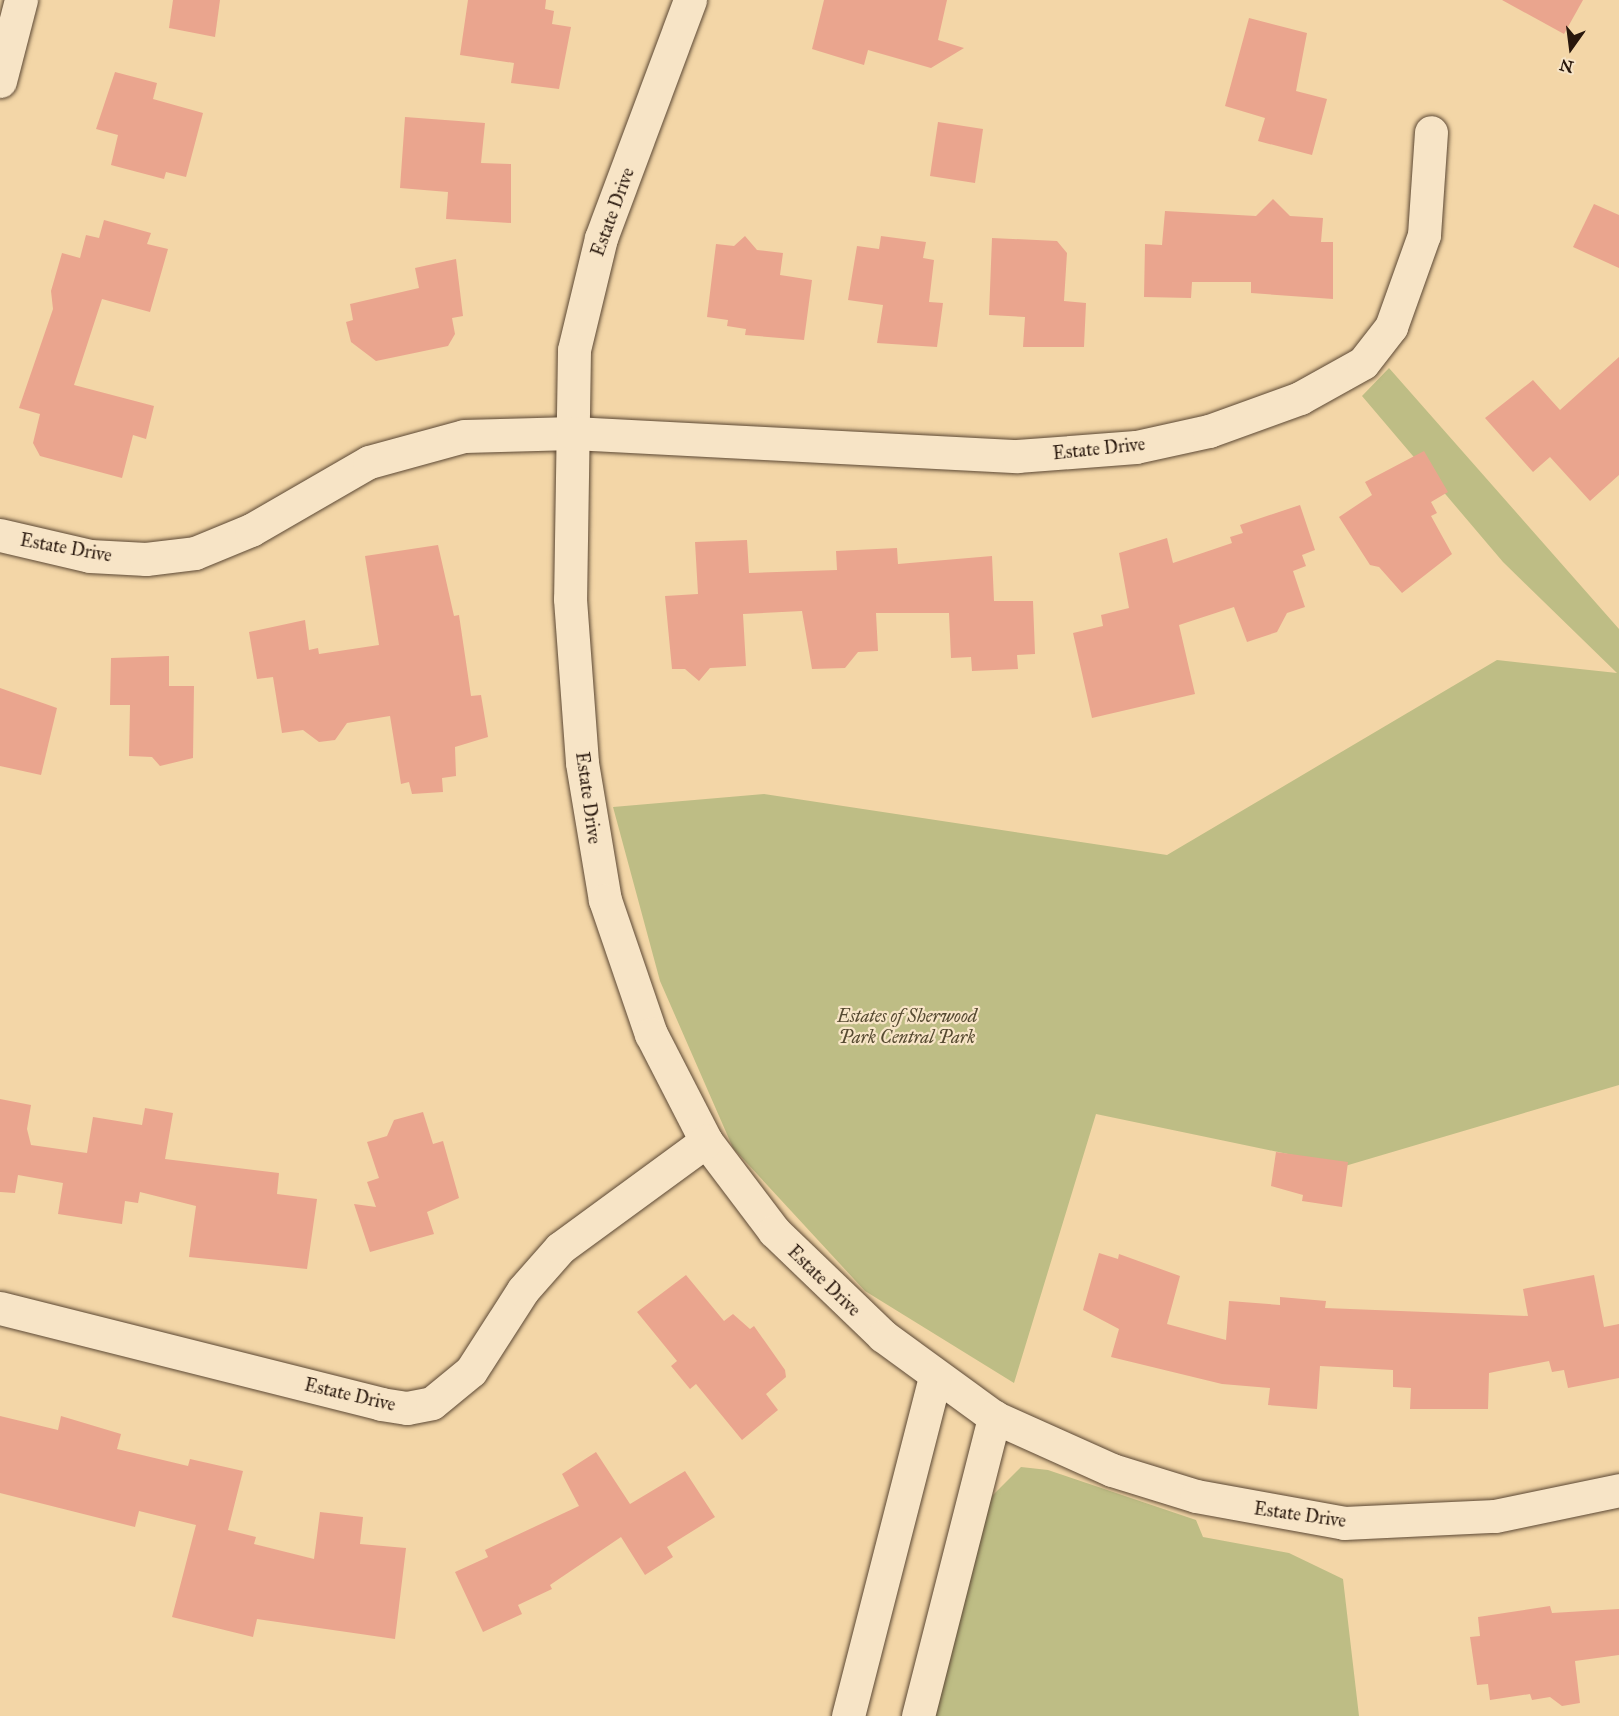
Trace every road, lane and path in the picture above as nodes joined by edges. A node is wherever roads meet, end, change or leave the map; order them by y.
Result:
1 (21, 0) edge
2 (690, 0) edge
3 (0, 81) edge
4 (1431, 132) dead end
5 (573, 433) junction
6 (0, 535) edge
7 (706, 1141) junction
8 (0, 1308) edge
9 (935, 1378) junction
10 (994, 1417) junction
11 (1619, 1490) edge
12 (848, 1716) edge
13 (918, 1716) edge

1 - 3 street
2 - 5 street, Estate Drive
4 - 5 street, Estate Drive
5 - 6 street, Estate Drive
5 - 7 street, Estate Drive
7 - 8 street, Estate Drive
7 - 9 street, Estate Drive
9 - 10 street, Estate Drive
9 - 12 street
10 - 11 street, Estate Drive
10 - 13 street

